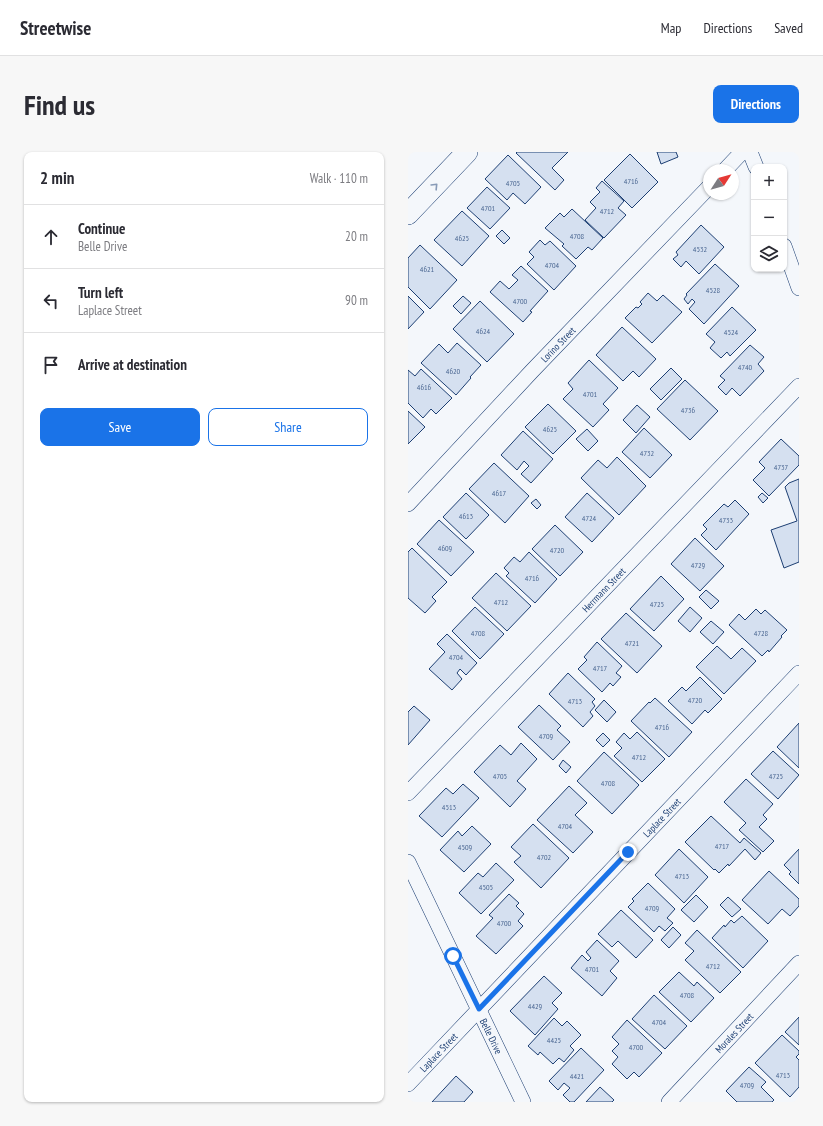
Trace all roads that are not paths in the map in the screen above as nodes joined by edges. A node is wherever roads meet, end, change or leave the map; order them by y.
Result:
1 (467, 152) edge
2 (742, 152) edge
3 (750, 152) edge
4 (731, 164) edge
5 (755, 164) edge
6 (703, 193) edge
7 (408, 214) edge
8 (787, 254) edge
9 (799, 288) edge
10 (799, 386) edge
11 (408, 504) edge
12 (799, 673) edge
13 (408, 794) edge
14 (408, 862) edge
15 (799, 963) edge
16 (479, 1009) junction
17 (408, 1084) edge
18 (523, 1102) edge
19 (669, 1102) edge

7 -> 1 street
2 - 4 street
3 - 5 street
6 - 11 street, Lorino Street
8 - 9 street
10 - 13 street, Herrmann Street
12 - 16 street, Laplace Street
14 - 16 street, Belle Drive
15 - 19 street, Morales Street
16 - 17 street, Laplace Street
16 - 18 street, Belle Drive

